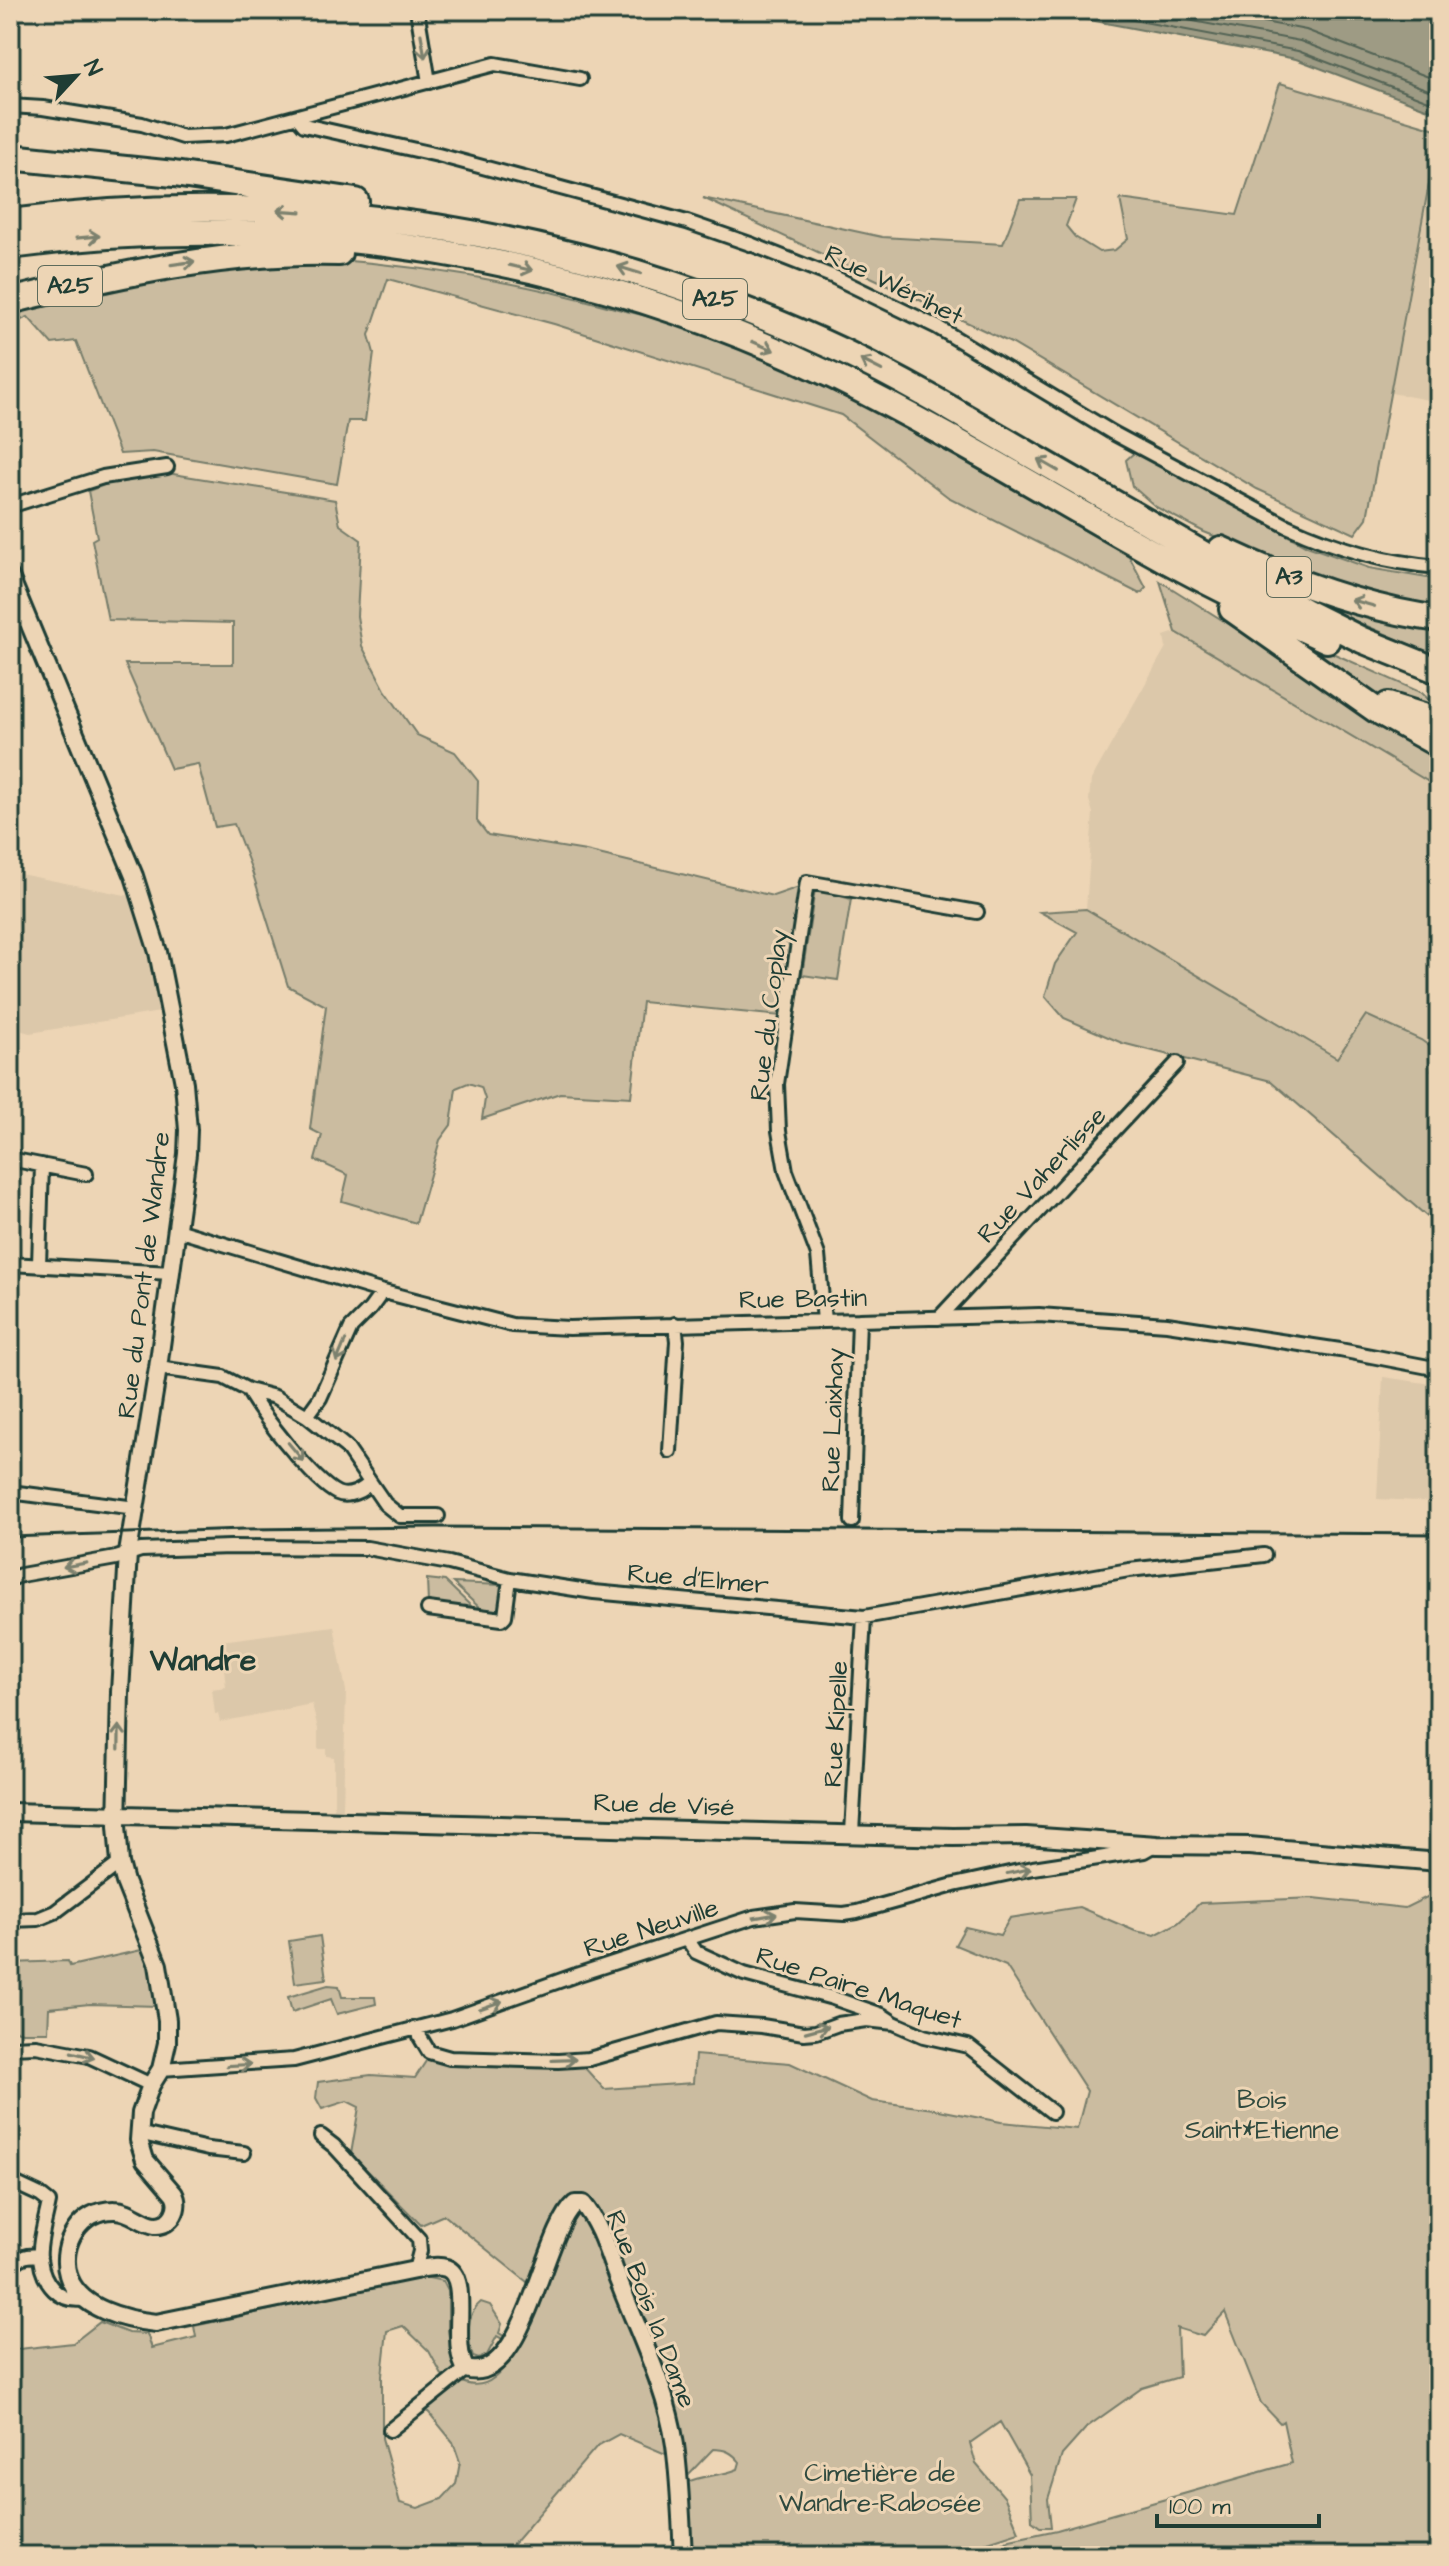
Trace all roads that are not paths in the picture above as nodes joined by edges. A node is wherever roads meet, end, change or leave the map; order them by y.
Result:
1 (417, 10) edge
2 (580, 79) dead end
3 (429, 82) junction
4 (10, 106) edge
5 (298, 118) junction
6 (10, 157) edge
7 (10, 222) edge
8 (477, 233) junction
9 (10, 246) edge
10 (445, 252) junction
11 (10, 301) edge
12 (167, 467) dead end
13 (10, 506) edge
14 (1143, 520) junction
15 (1154, 553) junction
16 (1439, 567) edge
17 (10, 577) edge
18 (26, 617) junction
19 (1439, 619) edge
20 (10, 624) edge
21 (1439, 671) edge
22 (1346, 687) junction
23 (1439, 687) edge
24 (1439, 721) edge
25 (1439, 745) edge
26 (977, 912) dead end
27 (1177, 1063) dead end
28 (10, 1159) edge
29 (42, 1165) junction
30 (86, 1174) dead end
31 (177, 1230) junction
32 (10, 1264) edge
33 (39, 1265) junction
34 (171, 1273) junction
35 (380, 1291) junction
36 (939, 1318) junction
37 (859, 1320) junction
38 (824, 1321) junction
39 (675, 1324) junction
40 (158, 1368) junction
41 (1439, 1369) edge
42 (248, 1390) junction
43 (307, 1416) junction
44 (670, 1451) dead end
45 (370, 1482) junction
46 (10, 1492) edge
47 (136, 1508) junction
48 (438, 1516) dead end
49 (852, 1521) dead end
50 (128, 1553) junction
51 (1264, 1555) dead end
52 (15, 1577) edge
53 (510, 1579) junction
54 (428, 1609) dead end
55 (864, 1617) junction
56 (10, 1812) edge
57 (118, 1815) junction
58 (852, 1833) junction
59 (1157, 1845) junction
60 (1432, 1861) edge
61 (120, 1863) junction
62 (10, 1920) edge
63 (687, 1939) junction
64 (894, 2023) junction
65 (419, 2028) junction
66 (10, 2047) edge
67 (161, 2069) junction
68 (151, 2085) junction
69 (1052, 2112) dead end
70 (138, 2133) junction
71 (321, 2136) dead end
72 (244, 2153) dead end
73 (10, 2181) edge
74 (40, 2256) junction
75 (10, 2268) edge
76 (415, 2270) junction
77 (85, 2299) junction
78 (466, 2369) junction
79 (390, 2430) dead end
80 (683, 2556) edge

1 -> 3 street
2 - 3 street
3 - 5 street
4 - 5 street
5 - 16 street, Rue Wérihet
6 - 8 highway, A25
8 -> 7 highway, A25
14 -> 8 highway, A25
9 -> 10 highway, A25
11 -> 10 highway, A25
10 -> 15 highway, A25
12 - 13 street
19 -> 14 highway, A3
14 - 21 highway, A25
15 - 22 highway, A3
15 - 23 highway, A25
17 - 18 street, Rue du Pont de Wandre
18 - 20 street
18 - 31 street, Rue du Pont de Wandre
22 - 24 highway, A3
22 - 25 highway, A3
26 - 38 street, Rue du Coplay
27 - 36 street, Rue Vaherlisse
28 - 29 street
29 - 30 street
29 - 33 street
31 - 34 street, Rue du Pont de Wandre
31 - 35 street, Rue Bastin
32 - 33 street
33 - 34 street
34 - 40 street, Rue du Pont de Wandre
35 - 39 street, Rue Bastin
35 -> 43 street
36 - 37 street, Rue Bastin
36 - 41 street, Rue Bastin
37 - 38 street, Rue Bastin
37 - 49 street, Rue Laixhay
38 - 39 street, Rue Bastin
39 - 44 street
40 - 42 street
40 - 47 street, Rue du Pont de Wandre
42 - 43 street
42 -> 45 street
43 - 45 street
45 - 48 street
46 - 47 street
47 - 50 street, Rue du Pont de Wandre
50 -> 52 street, Rue d'Elmer
50 - 53 street, Rue d'Elmer
57 -> 50 street, Rue du Pont de Wandre
51 - 55 street, Rue d'Elmer
53 - 54 street
53 - 55 street, Rue d'Elmer
55 - 58 street, Rue Kipelle
56 - 57 street, Rue de Visé
57 - 58 street, Rue de Visé
57 - 61 street, Rue du Pont de Wandre
58 - 59 street, Rue de Visé
59 - 60 street, Rue de Visé
63 -> 59 street, Rue Neuville
61 - 62 street
61 - 67 street, Rue du Pont de Wandre
63 - 64 street, Rue Paire Maquet
65 -> 63 street, Rue Neuville
65 -> 64 street
64 - 69 street, Rue Paire Maquet
67 -> 65 street, Rue Neuville
66 -> 68 street
67 - 68 street
68 - 70 street
70 - 72 street
70 - 77 street
71 - 76 street
73 - 74 street
74 - 75 street
74 - 77 street
76 - 77 street
76 - 78 street
78 - 79 street, Rue Bois la Dame
78 - 80 street, Rue Bois la Dame

